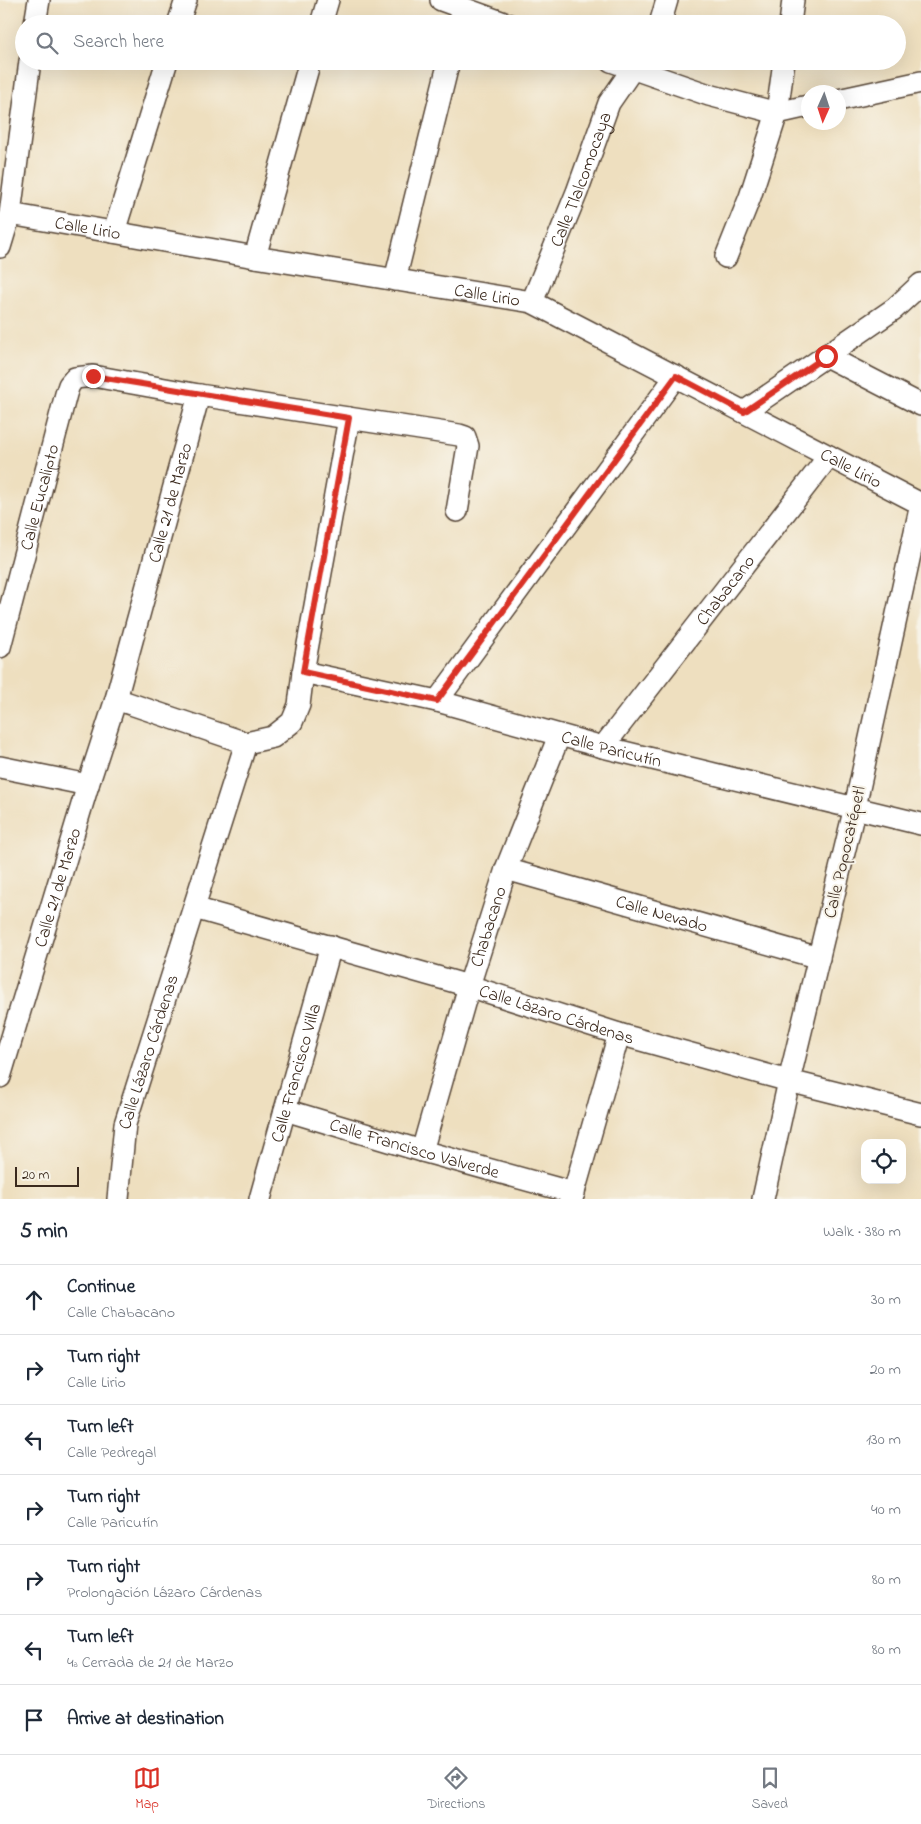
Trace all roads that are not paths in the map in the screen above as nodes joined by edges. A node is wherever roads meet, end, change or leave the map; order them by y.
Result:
1 (39, 0) edge
2 (186, 0) edge
3 (328, 0) edge
4 (442, 0) edge
5 (667, 0) edge
6 (793, 0) edge
7 (37, 15) edge
8 (181, 15) edge
9 (324, 15) edge
10 (459, 15) edge
11 (663, 15) edge
12 (791, 15) edge
13 (29, 70) edge
14 (164, 70) edge
15 (307, 70) edge
16 (447, 70) edge
17 (631, 70) edge
18 (646, 70) edge
19 (783, 70) edge
20 (921, 82) edge
21 (846, 98) edge
22 (801, 108) edge
23 (777, 113) junction
24 (10, 214) junction
25 (114, 232) junction
26 (0, 247) edge
27 (255, 257) junction
28 (726, 257) dead end
29 (395, 280) junction
30 (921, 284) edge
31 (532, 302) junction
32 (826, 356) junction
33 (676, 376) junction
34 (199, 395) junction
35 (921, 404) edge
36 (744, 412) junction
37 (349, 418) junction
38 (829, 456) junction
39 (921, 504) edge
40 (457, 511) dead end
41 (0, 647) edge
42 (303, 672) junction
43 (116, 699) junction
44 (437, 701) junction
45 (559, 736) junction
46 (246, 743) junction
47 (603, 747) junction
48 (0, 767) edge
49 (88, 785) junction
50 (855, 807) junction
51 (921, 824) edge
52 (506, 869) junction
53 (194, 908) junction
54 (331, 946) junction
55 (819, 958) junction
56 (469, 986) junction
57 (619, 1034) junction
58 (0, 1077) edge
59 (789, 1081) junction
60 (285, 1110) junction
61 (921, 1114) edge
62 (422, 1151) junction
63 (573, 1196) edge
64 (118, 1199) edge
65 (260, 1199) edge
66 (763, 1199) edge

1 - 7 street
2 - 8 street
3 - 9 street
4 - 10 street
5 - 11 street
6 - 12 street
13 - 24 street
14 - 25 street
15 - 27 street
16 - 29 street
17 - 31 street, Calle Tlalcomocaya
18 - 23 street
19 - 23 street
20 - 21 street
22 - 23 street
23 - 28 street
24 - 25 street, Calle Lirio
24 - 26 street
25 - 27 street, Calle Lirio
27 - 29 street, Calle Lirio
29 - 31 street, Calle Lirio
30 - 32 street
31 - 33 street, Calle Lirio
32 - 35 street
32 - 36 street
33 - 36 street, Calle Lirio
33 - 44 street
34 - 37 street
34 - 41 street, Calle Eucalipto
34 - 43 street, Calle 21 de Marzo
36 - 38 street, Calle Lirio
37 - 40 street
37 - 42 street
38 - 39 street, Calle Lirio
38 - 47 street, Chabacano
39 - 50 street, Calle Popocatépetl
42 - 44 street, Calle Paricutín
42 - 46 street
43 - 46 street
43 - 49 street, Calle 21 de Marzo
44 - 45 street, Calle Paricutín
45 - 47 street, Calle Paricutín
45 - 52 street, Chabacano
46 - 53 street, Calle Lázaro Cárdenas
47 - 50 street, Calle Paricutín
48 - 49 street
49 - 58 street, Calle 21 de Marzo
50 - 51 street, Calle Paricutín
50 - 55 street, Calle Popocatépetl
52 - 55 street, Calle Nevado
52 - 56 street, Chabacano
53 - 54 street, Calle Lázaro Cárdenas
53 - 64 street, Calle Lázaro Cárdenas
54 - 56 street, Calle Lázaro Cárdenas
54 - 60 street, Calle Francisco Villa
55 - 59 street, Calle Popocatépetl
56 - 57 street, Calle Lázaro Cárdenas
56 - 62 street, Chabacano
57 - 59 street, Calle Lázaro Cárdenas
57 - 63 street
59 - 61 street, Calle Lázaro Cárdenas
59 - 66 street, Calle Popocatépetl
60 - 62 street, Calle Francisco Valverde
60 - 65 street, Calle Francisco Villa
62 - 63 street, Calle Francisco Valverde

